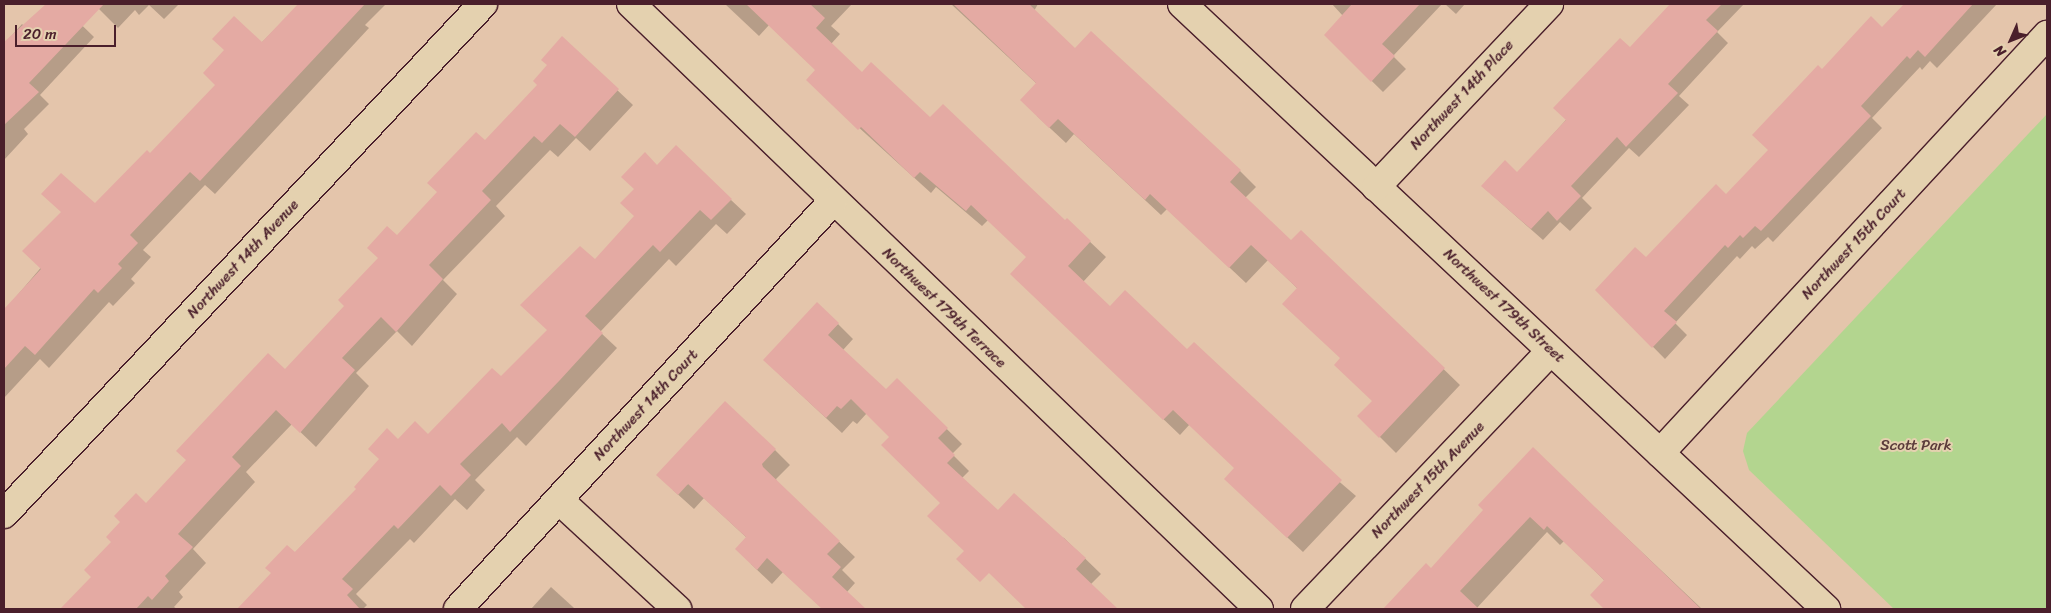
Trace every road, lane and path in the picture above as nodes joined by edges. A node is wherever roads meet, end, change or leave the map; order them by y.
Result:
1 (483, 4) edge
2 (631, 4) edge
3 (1182, 4) edge
4 (1549, 4) edge
5 (2047, 35) edge
6 (1376, 186) junction
7 (833, 201) junction
8 (1551, 351) junction
9 (1660, 453) junction
10 (559, 500) junction
11 (7, 505) edge
12 (458, 609) edge
13 (676, 609) edge
14 (1259, 609) edge
15 (1305, 609) edge
16 (1826, 609) edge

1 - 11 street, Northwest 14th Avenue
2 - 7 street, Northwest 179th Terrace
3 - 6 street, Northwest 179th Street
4 - 6 street, Northwest 14th Place
5 - 9 street, Northwest 15th Court
6 - 8 street, Northwest 179th Street
7 - 10 street, Northwest 14th Court
7 - 14 street, Northwest 179th Terrace
8 - 9 street, Northwest 179th Street
8 - 15 street, Northwest 15th Avenue
9 - 16 street, Northwest 179th Street
10 - 12 street, Northwest 14th Court
10 - 13 street

